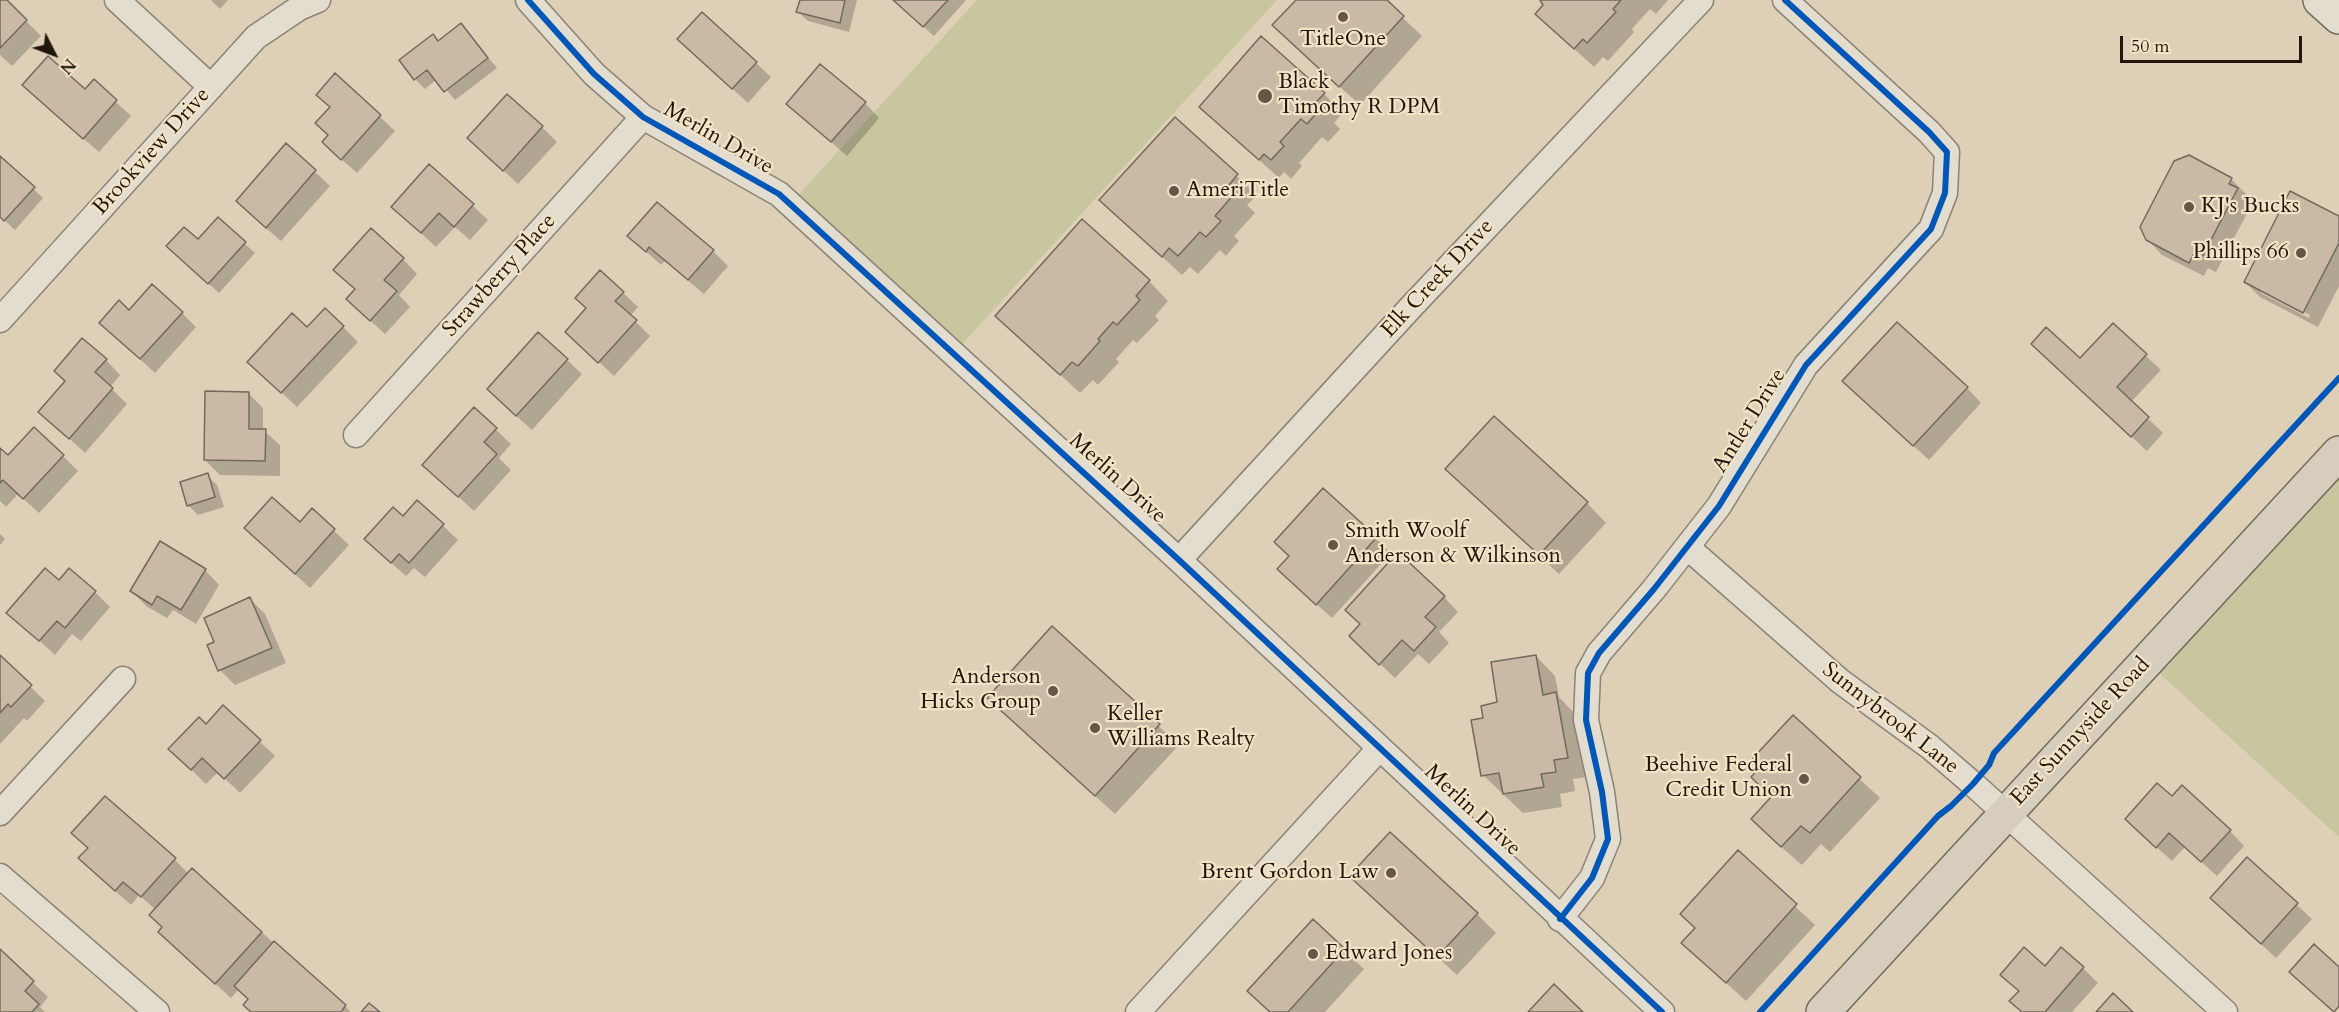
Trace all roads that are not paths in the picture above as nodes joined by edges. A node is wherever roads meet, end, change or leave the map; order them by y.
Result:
1 (117, 0) edge
2 (318, 0) edge
3 (528, 0) edge
4 (1701, 0) edge
5 (1785, 0) edge
6 (2320, 0) edge
7 (2339, 17) edge
8 (211, 87) junction
9 (644, 117) junction
10 (0, 320) edge
11 (356, 435) dead end
12 (2339, 453) edge
13 (1687, 547) junction
14 (1179, 561) junction
15 (123, 679) dead end
16 (1379, 749) junction
17 (0, 813) edge
18 (2007, 813) junction
19 (0, 876) edge
20 (1560, 919) junction
21 (158, 1012) edge
22 (1138, 1012) edge
23 (1662, 1012) edge
24 (1823, 1012) edge
25 (2225, 1012) edge

1 - 8 street
2 - 8 street, Brookview Drive
3 - 9 street, Merlin Drive
4 - 14 street, Elk Creek Drive
5 - 13 street, Antler Drive
6 - 7 main road
8 - 10 street, Brookview Drive
9 - 11 street, Strawberry Place
9 - 14 street, Merlin Drive
12 - 18 main road, East Sunnyside Road
13 - 18 street, Sunnybrook Lane
13 - 20 street, Antler Drive
14 - 16 street, Merlin Drive
15 - 17 street
16 - 20 street, Merlin Drive
16 - 22 street
18 - 24 main road, East Sunnyside Road
18 - 25 street, Sunnybrook Lane
19 - 21 street
20 - 23 street, Merlin Drive

